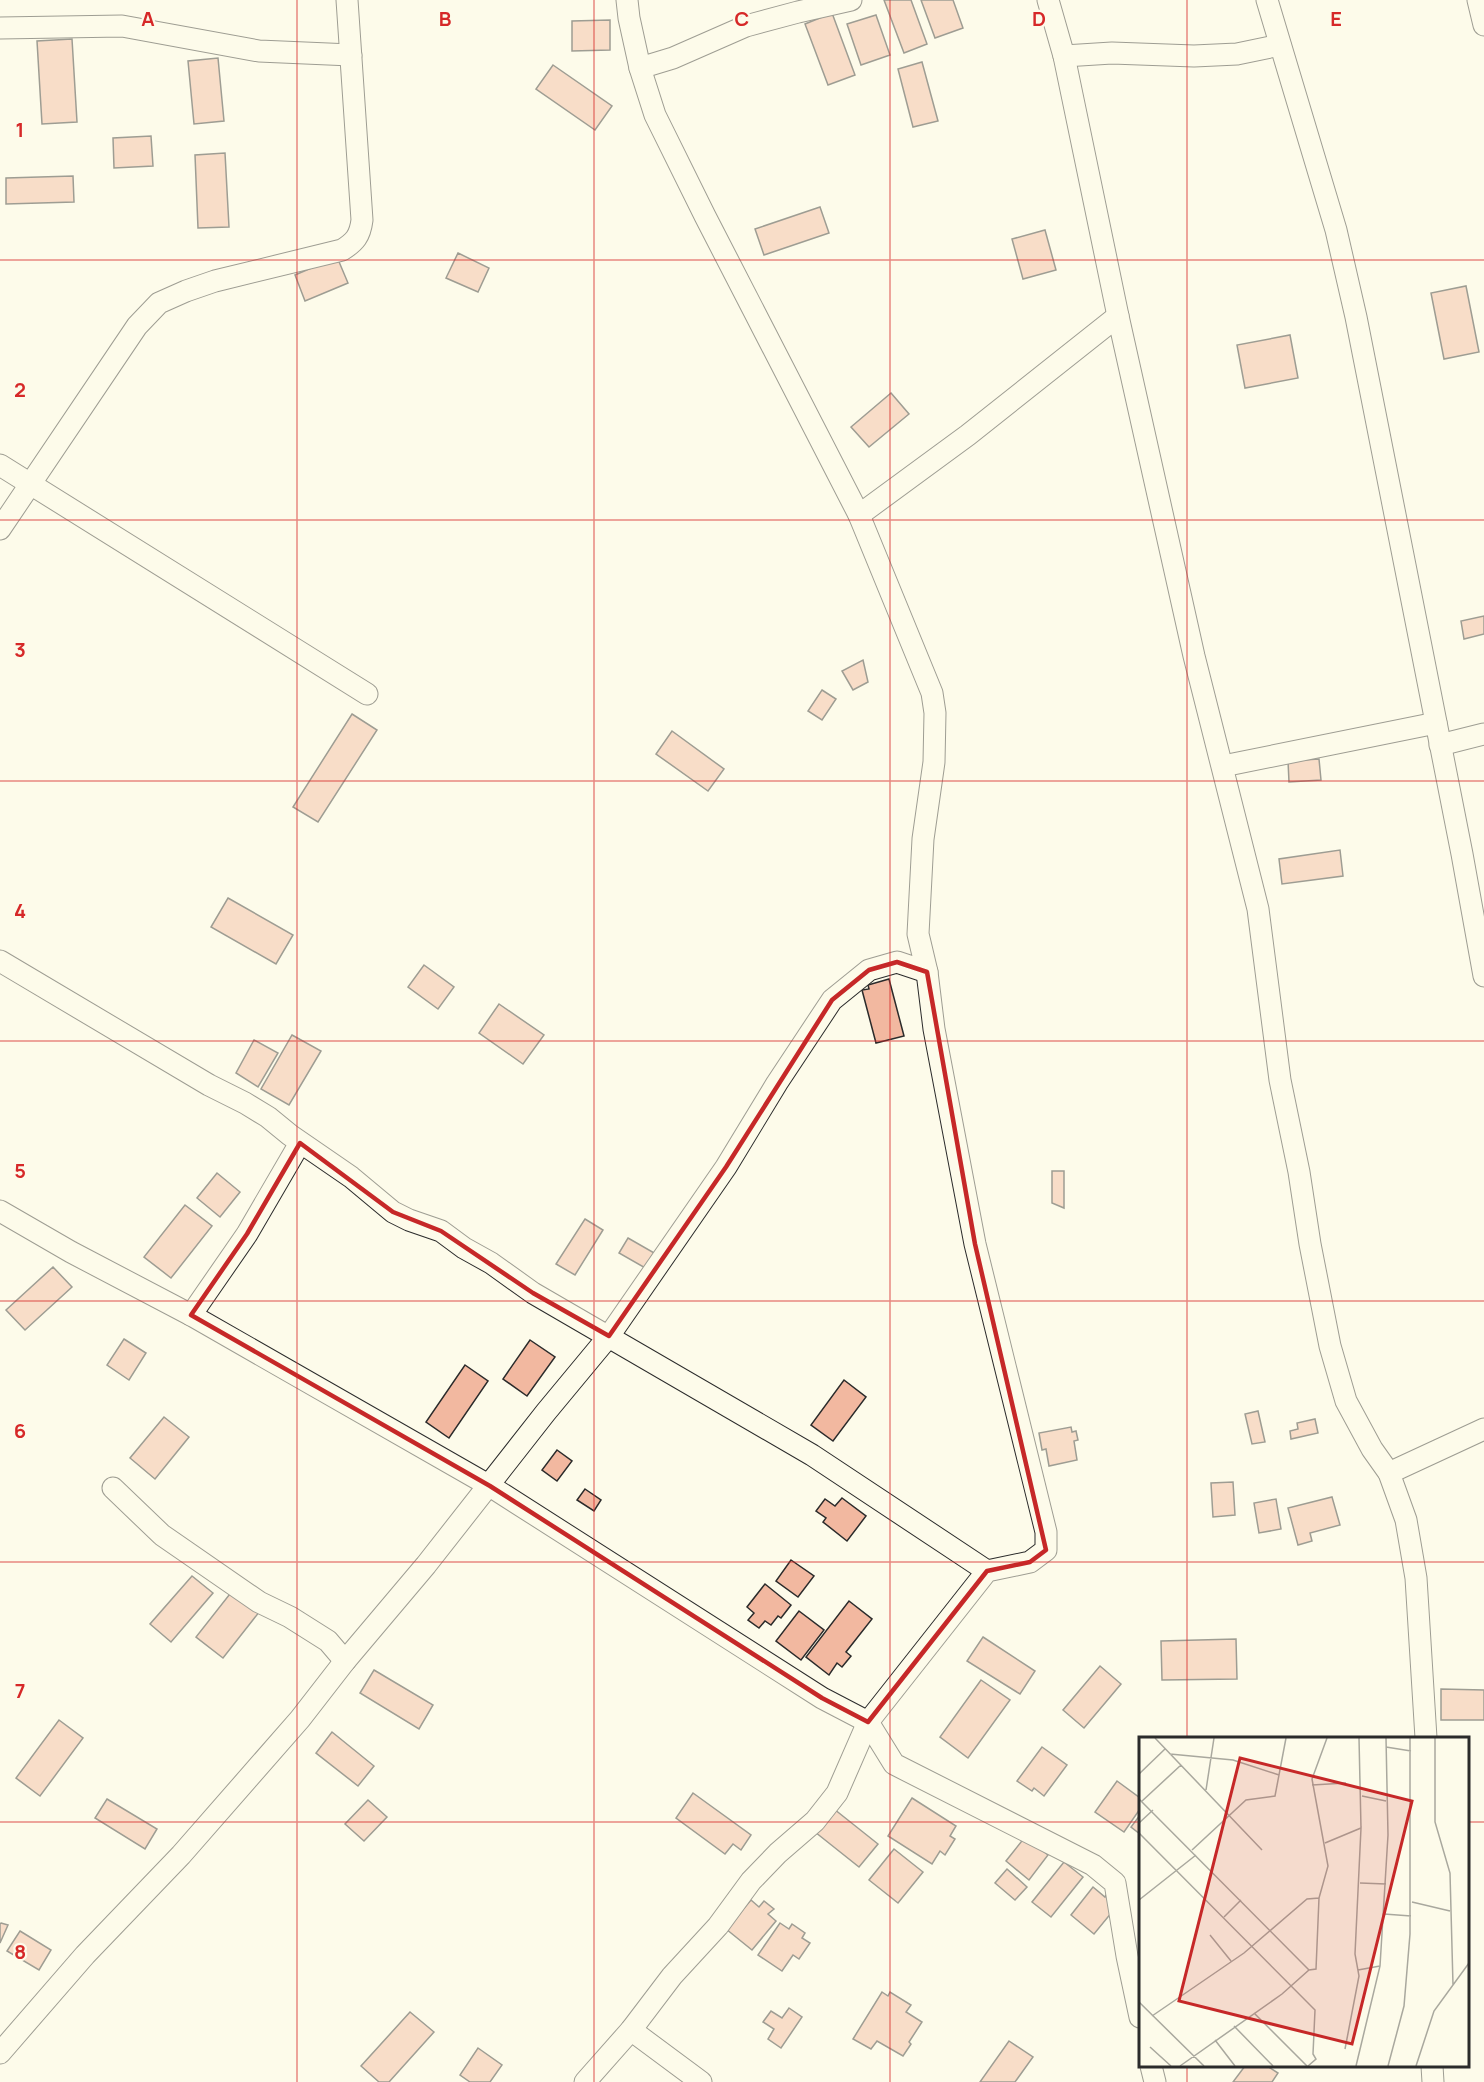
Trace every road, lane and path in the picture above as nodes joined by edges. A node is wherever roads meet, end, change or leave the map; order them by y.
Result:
1 (347, 0) edge
2 (627, 0) edge
3 (851, 0) edge
4 (1048, 0) edge
5 (1267, 0) edge
6 (1478, 0) edge
7 (1484, 25) edge
8 (0, 28) edge
9 (1280, 45) junction
10 (351, 55) junction
11 (1064, 56) junction
12 (640, 68) junction
13 (1119, 316) junction
14 (0, 465) edge
15 (29, 484) junction
16 (859, 515) junction
17 (0, 529) edge
18 (367, 694) dead end
19 (1436, 723) junction
20 (1484, 734) edge
21 (1440, 745) junction
22 (1223, 766) junction
23 (0, 960) edge
24 (1484, 971) edge
25 (927, 972) junction
26 (300, 1143) junction
27 (0, 1211) edge
28 (191, 1315) junction
29 (609, 1336) junction
30 (1484, 1429) edge
31 (1389, 1473) junction
32 (490, 1485) junction
33 (113, 1488) dead end
34 (987, 1571) junction
35 (345, 1661) junction
36 (868, 1722) junction
37 (1426, 1737) edge
38 (1139, 2012) edge
39 (631, 2030) junction
40 (0, 2053) edge
41 (1151, 2067) edge
42 (1432, 2067) edge
43 (585, 2082) edge
44 (701, 2082) edge
45 (1155, 2082) edge
46 (1433, 2082) edge

1 - 10 street
2 - 12 street
3 - 12 street
4 - 11 street
5 - 9 street
6 - 7 street
8 - 10 street
9 - 11 street
9 - 19 street
10 - 15 street
11 - 13 street
12 - 16 street
13 - 16 street
13 - 22 street
14 - 15 street
15 - 17 street
15 - 18 street
16 - 25 street
19 - 21 street
19 - 22 street
20 - 21 street
21 - 24 street
22 - 31 street
23 - 26 street
25 - 29 street
25 - 34 street
26 - 28 street
26 - 29 street
27 - 28 street
28 - 32 street
29 - 32 street
29 - 34 street
30 - 31 street
31 - 37 street
32 - 35 street
32 - 36 street
33 - 35 street
34 - 36 street
35 - 40 street
36 - 38 street
36 - 39 street
39 - 43 street
39 - 44 street
41 - 45 street
42 - 46 street

